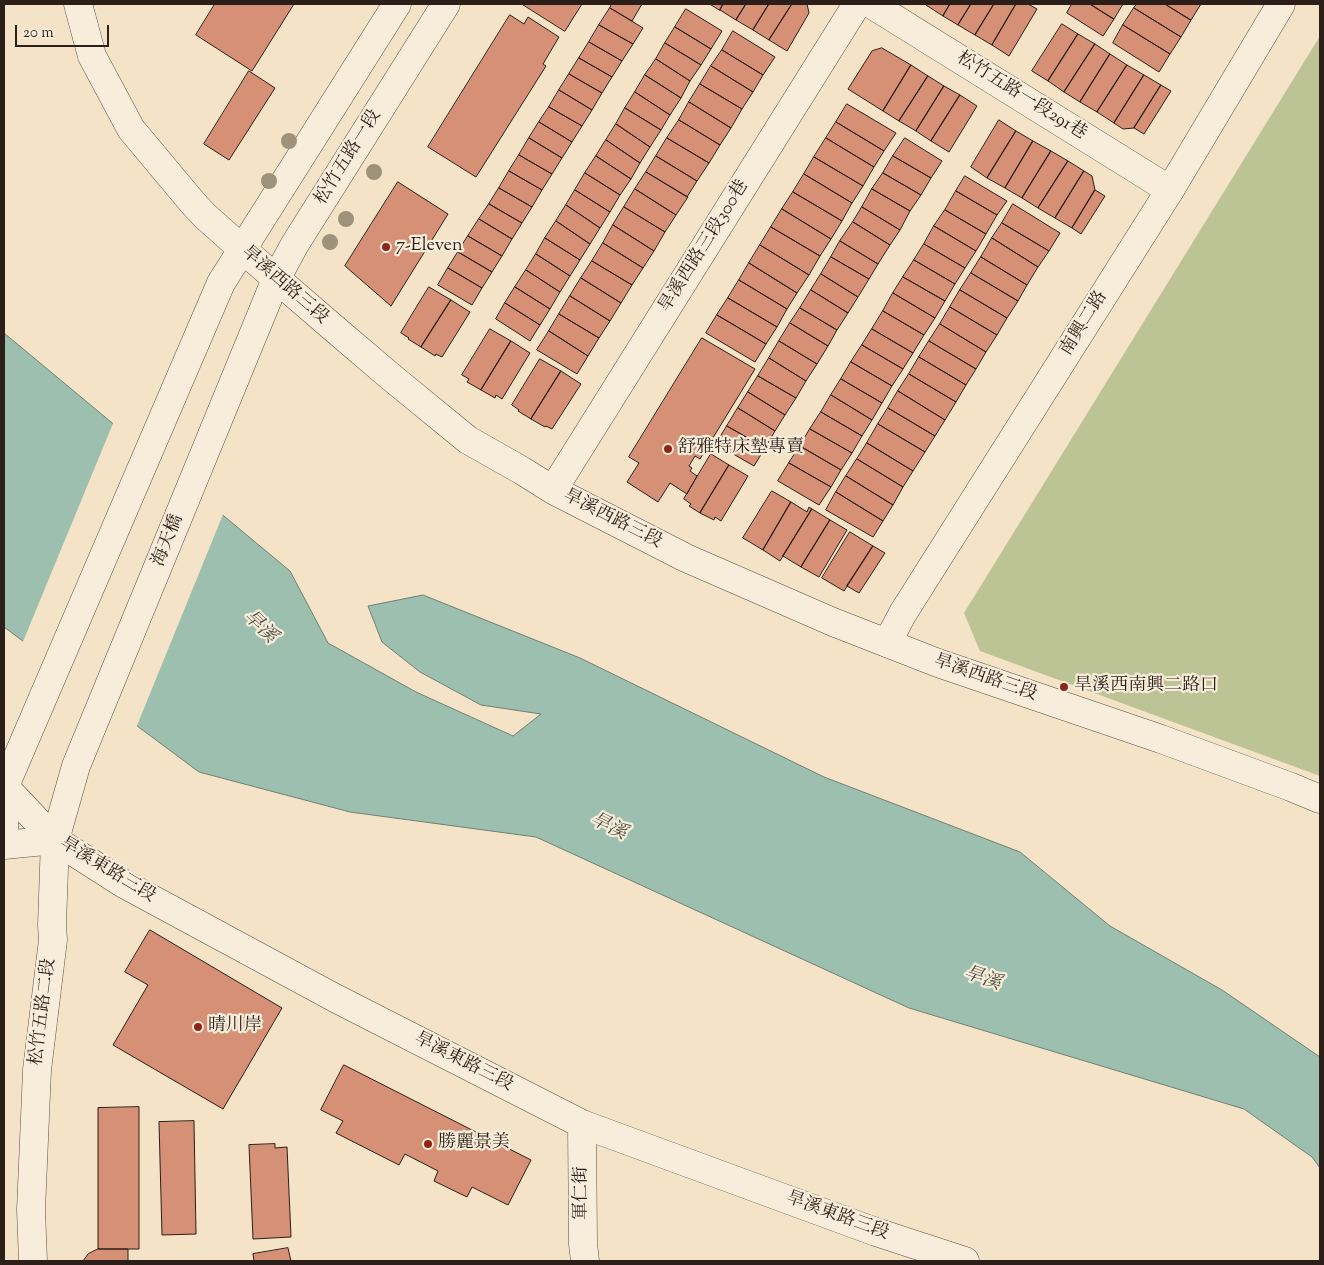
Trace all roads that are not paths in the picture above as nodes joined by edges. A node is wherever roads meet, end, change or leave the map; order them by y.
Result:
1 (78, 4) edge
2 (397, 4) edge
3 (446, 4) edge
4 (857, 4) edge
5 (871, 4) edge
6 (1281, 4) edge
7 (1170, 190) junction
8 (242, 249) junction
9 (276, 278) junction
10 (260, 316) joint
11 (553, 490) junction
12 (887, 643) junction
13 (76, 766) joint
14 (4, 786) edge
15 (1320, 799) edge
16 (4, 840) edge
17 (55, 840) junction
18 (4, 846) edge
19 (582, 1124) junction
20 (33, 1261) edge
21 (586, 1261) edge
22 (965, 1261) edge

1 - 8 street, 旱溪西路三段
2 - 8 street
3 - 9 street, 松竹五路一段
4 - 11 street, 旱溪西路三段300巷
5 - 7 street, 松竹五路一段291巷
6 - 7 street, 南興二路
7 - 12 street, 南興二路
8 - 9 street, 旱溪西路三段
8 - 14 street
9 - 10 street, 松竹五路一段
9 - 11 street, 旱溪西路三段
10 - 13 street, 海天橋
11 - 12 street, 旱溪西路三段
12 - 15 street, 旱溪西路三段
13 - 17 street, 松竹五路二段
14 - 16 street
14 - 17 street, 旱溪東路三段
17 - 18 street
17 - 19 street, 旱溪東路三段
17 - 20 street, 松竹五路二段
19 - 21 street, 軍仁街
19 - 22 street, 旱溪東路三段

